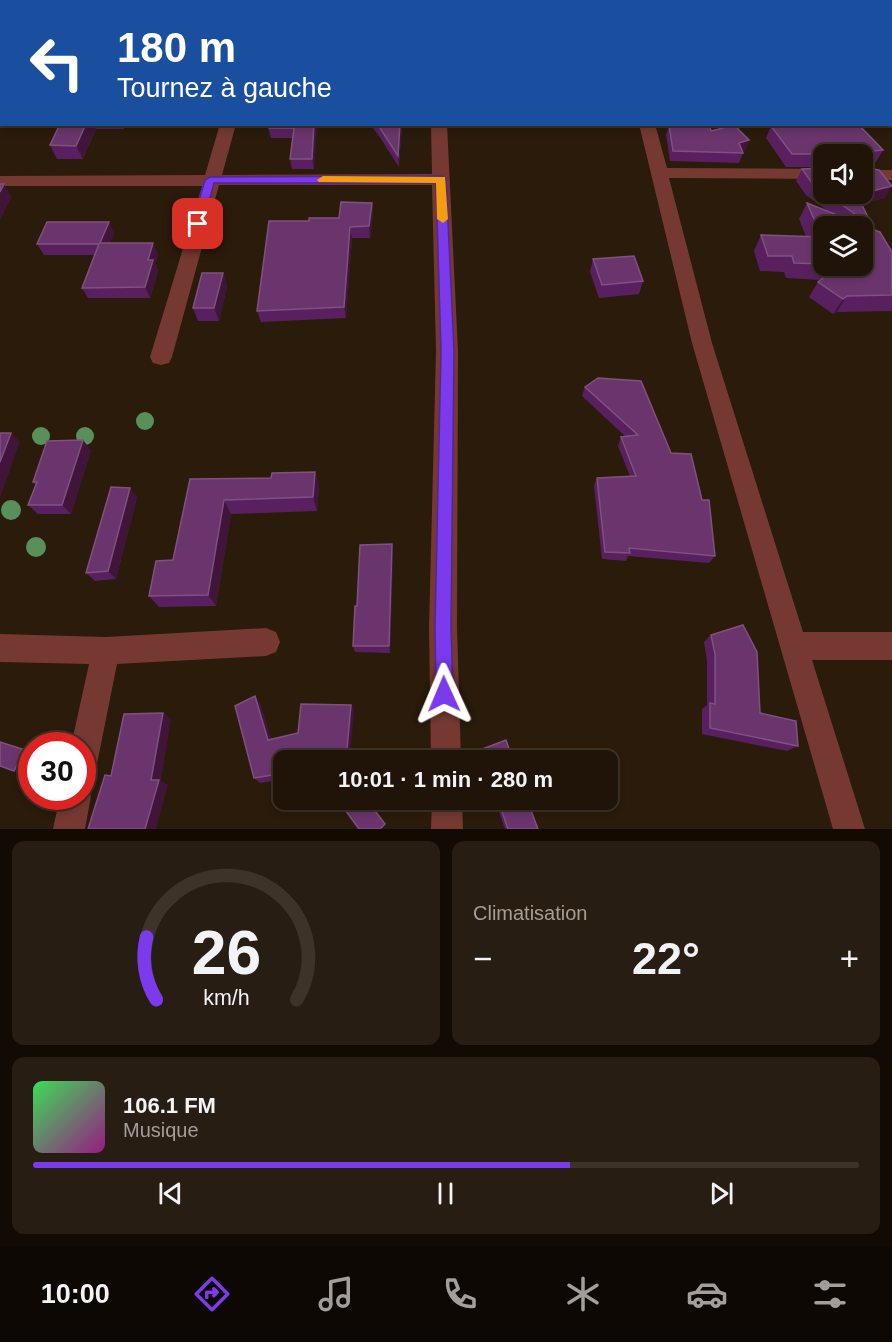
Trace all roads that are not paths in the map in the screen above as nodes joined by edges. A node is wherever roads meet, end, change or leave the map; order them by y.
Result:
1 (227, 126) edge
2 (439, 126) edge
3 (648, 126) edge
4 (660, 173) junction
5 (813, 174) edge
6 (873, 175) edge
7 (892, 175) edge
8 (441, 179) junction
9 (210, 180) junction
10 (0, 182) edge
11 (161, 357) dead end
12 (266, 642) dead end
13 (793, 646) junction
14 (892, 646) edge
15 (0, 648) edge
16 (106, 651) junction
17 (89, 732) edge
18 (446, 750) edge
19 (73, 810) edge
20 (447, 810) edge
21 (69, 829) edge
22 (447, 829) edge
23 (849, 829) edge

1 - 9 street
2 - 8 street
3 - 4 street
4 - 5 street
4 - 13 street
6 - 7 street
8 - 9 street
8 - 18 street
9 - 10 street
9 - 11 street
12 - 16 street
13 - 14 street
13 - 23 street
15 - 16 street
16 - 17 street
19 - 21 street
20 - 22 street

